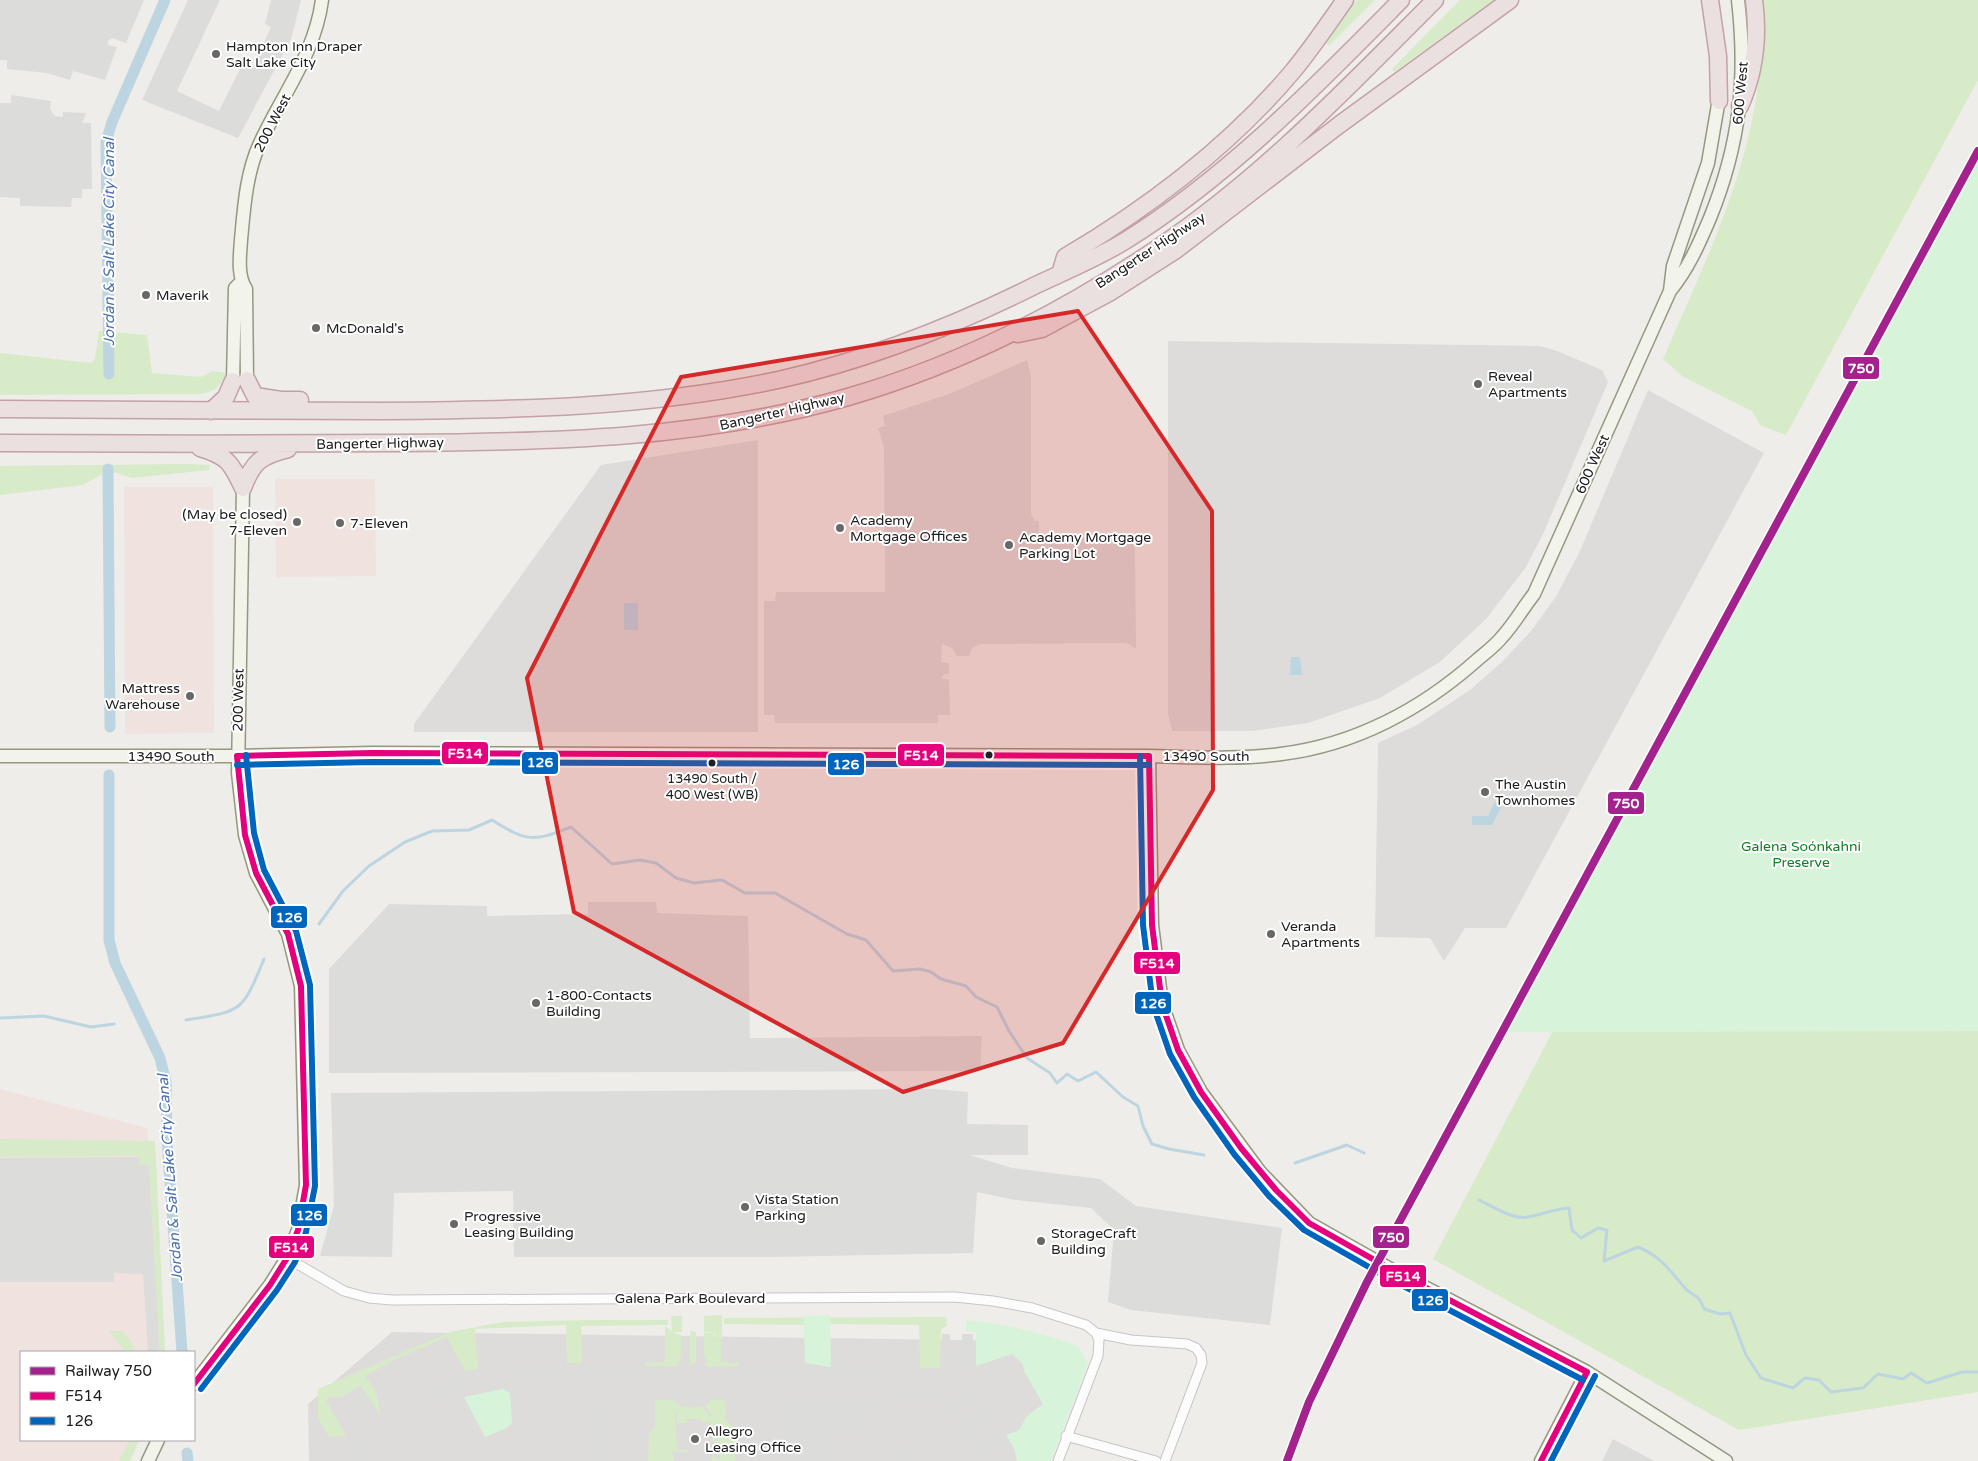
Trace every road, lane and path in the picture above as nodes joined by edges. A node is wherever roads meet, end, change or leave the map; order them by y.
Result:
1 (322, 0) edge
2 (1344, 0) edge
3 (1400, 0) edge
4 (1435, 0) edge
5 (1510, 0) edge
6 (1710, 0) edge
7 (1717, 0) edge
8 (1738, 0) edge
9 (1754, 0) edge
10 (1719, 101) junction
11 (1740, 106) junction
12 (1060, 274) junction
13 (1670, 291) junction
14 (1006, 336) junction
15 (240, 380) junction
16 (0, 409) edge
17 (211, 411) junction
18 (364, 411) junction
19 (0, 443) edge
20 (186, 443) junction
21 (308, 444) junction
22 (243, 488) junction
23 (1506, 632) joint
24 (0, 756) edge
25 (237, 756) junction
26 (1149, 756) junction
27 (287, 1258) junction
28 (1096, 1333) junction
29 (1587, 1372) junction
30 (195, 1383) edge
31 (1066, 1436) junction
32 (158, 1441) edge
33 (148, 1461) edge
34 (1058, 1461) edge
35 (1156, 1461) edge
36 (1165, 1461) edge
37 (1542, 1461) edge
38 (1726, 1461) edge

1 - 15 main road, 200 West
2 - 12 highway
3 - 12 highway, Bangerter Highway
4 - 14 highway, Bangerter Highway
5 - 14 highway
6 - 10 highway
7 - 10 main road, 600 West
8 - 11 main road, 600 West
9 - 11 highway
10 - 13 main road, 600 West
11 - 13 main road, 600 West
12 - 18 highway, Bangerter Highway
13 - 23 main road, 600 West
14 - 21 highway, Bangerter Highway
15 - 17 highway
15 - 18 highway
16 - 17 highway, Bangerter Highway
17 - 18 highway, Bangerter Highway
19 - 20 highway, Bangerter Highway
20 - 21 highway, Bangerter Highway
20 - 22 highway
21 - 22 highway
22 - 25 main road, 200 West
23 - 26 main road, 13490 South
24 - 25 main road, 13490 South
25 - 26 main road, 13490 South
25 - 27 main road, 200 West
26 - 29 main road
27 - 28 street, Galena Park Boulevard
27 - 30 main road, 200 West
28 - 31 street
28 - 36 street, Galena Park Boulevard
29 - 37 main road
29 - 38 main road
31 - 34 street
31 - 35 street
32 - 33 main road

